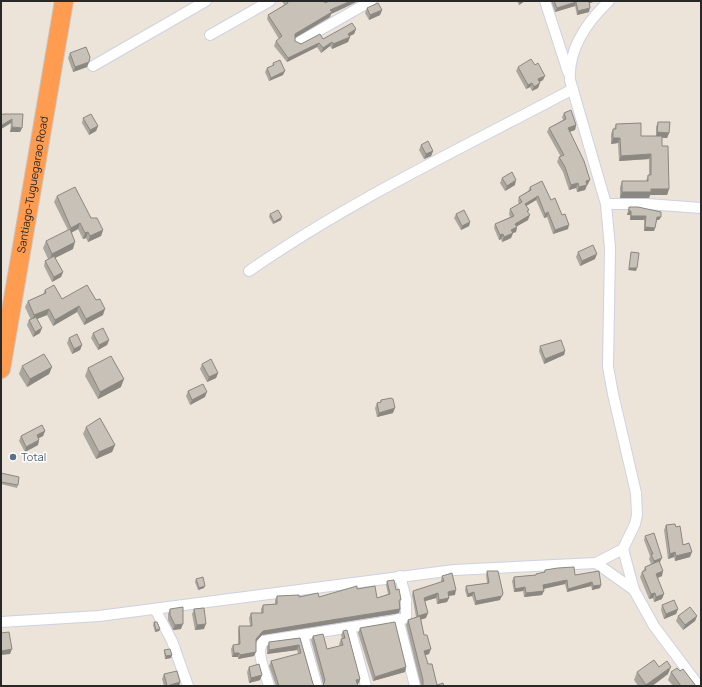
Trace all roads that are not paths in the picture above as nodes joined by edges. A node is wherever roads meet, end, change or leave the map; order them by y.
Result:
1 (64, 1) edge
2 (206, 1) edge
3 (270, 1) edge
4 (371, 1) edge
5 (545, 1) edge
6 (609, 1) edge
7 (210, 35) dead end
8 (299, 42) edge
9 (93, 66) dead end
10 (572, 84) junction
11 (606, 204) junction
12 (701, 208) edge
13 (249, 271) dead end
14 (1, 369) edge
15 (623, 549) junction
16 (596, 563) junction
17 (400, 576) junction
18 (634, 590) junction
19 (155, 608) junction
20 (398, 619) junction
21 (1, 622) edge
22 (350, 628) junction
23 (303, 636) junction
24 (188, 686) edge
25 (269, 686) edge
26 (317, 686) edge
27 (366, 686) edge
28 (415, 686) edge
29 (699, 686) edge

1 - 14 highway, Santiago-Tuguegarao Road
2 - 9 street
3 - 7 street
4 - 8 street
5 - 10 street
6 - 10 street
10 - 11 street
10 - 13 street
11 - 12 street
11 - 15 street
15 - 16 street
15 - 18 street
16 - 17 street
16 - 18 street
17 - 19 street
17 - 20 street
18 - 29 street
19 - 21 street
19 - 24 street
20 - 22 street
20 - 28 street
22 - 23 street
22 - 27 street
23 - 25 street
23 - 26 street

